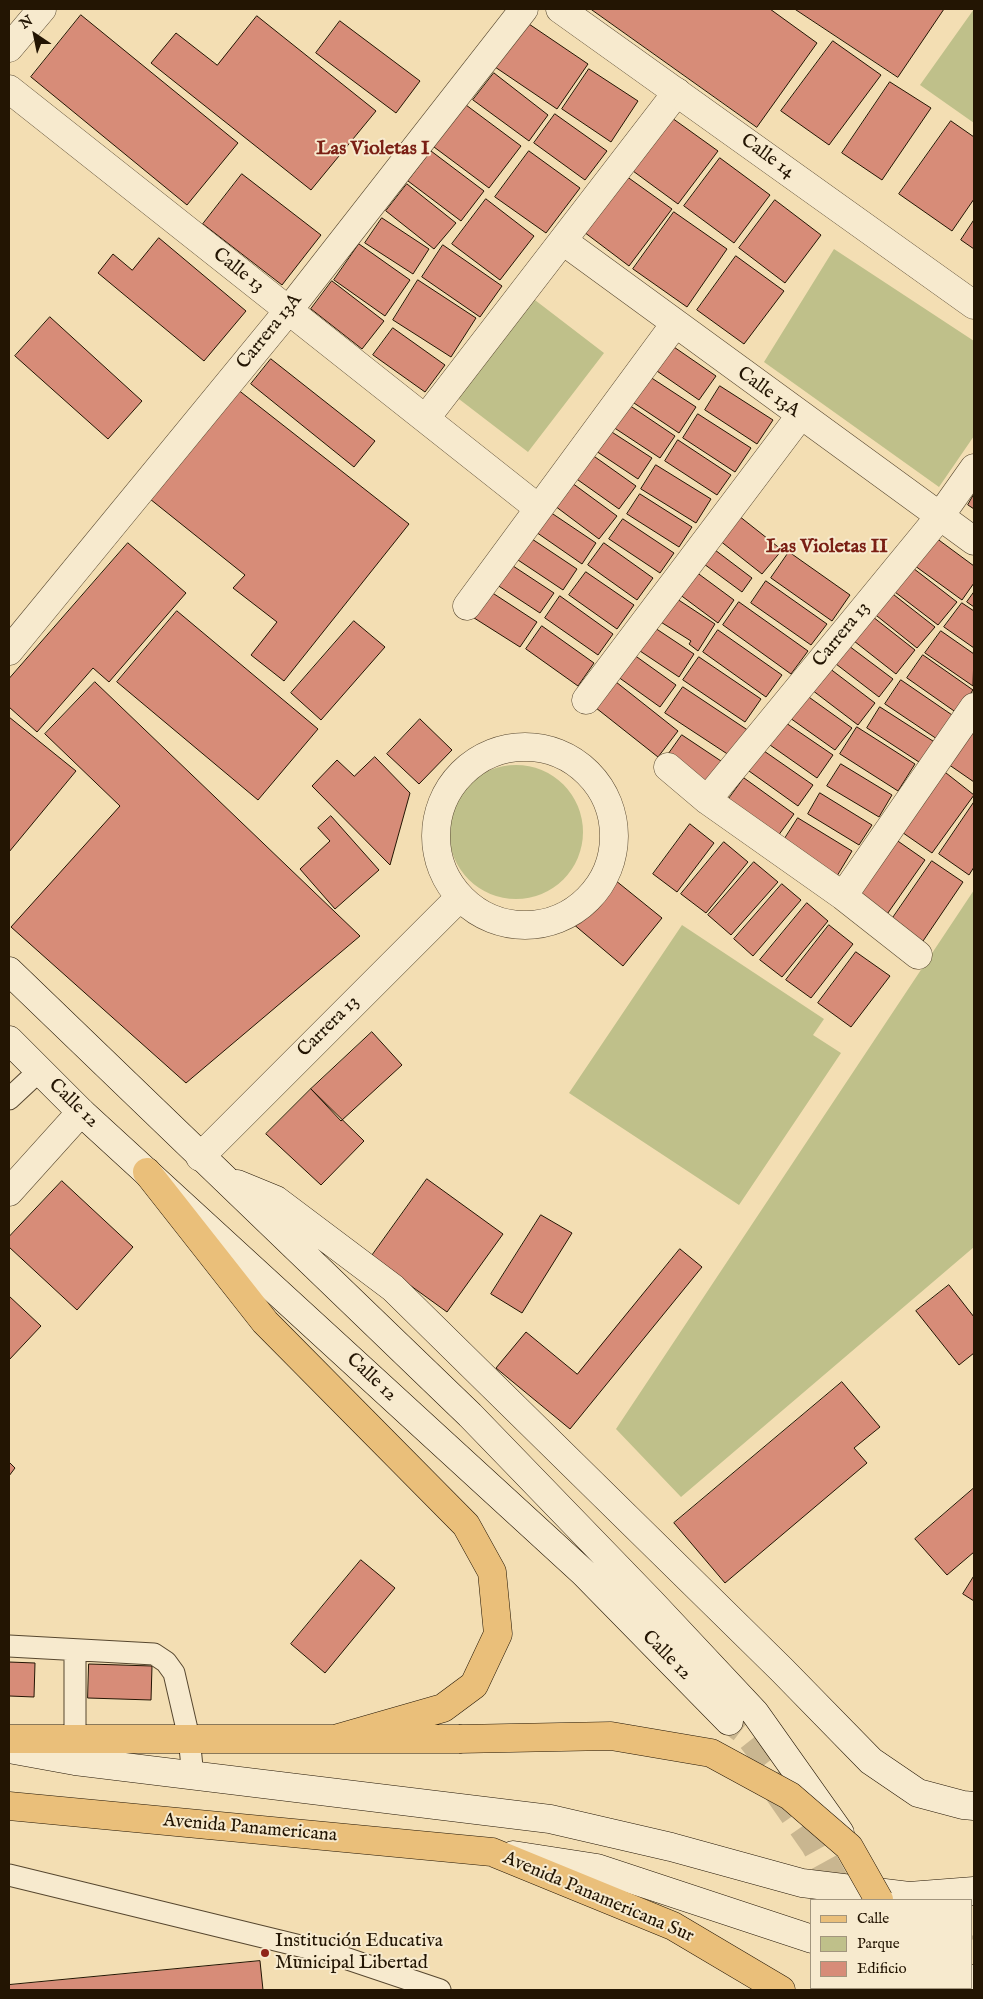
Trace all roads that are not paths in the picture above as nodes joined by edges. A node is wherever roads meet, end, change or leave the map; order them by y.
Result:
1 (42, 9) edge
2 (524, 9) edge
3 (560, 9) edge
4 (9, 48) edge
5 (9, 89) edge
6 (677, 92) junction
7 (563, 241) junction
8 (974, 305) edge
9 (288, 311) junction
10 (674, 325) junction
11 (800, 416) junction
12 (426, 418) junction
13 (974, 468) edge
14 (538, 508) junction
15 (940, 516) junction
16 (974, 541) edge
17 (467, 606) dead end
18 (9, 651) edge
19 (586, 700) dead end
20 (974, 707) edge
21 (668, 767) dead end
22 (707, 800) junction
23 (843, 896) junction
24 (459, 898) junction
25 (918, 955) dead end
26 (9, 971) edge
27 (9, 1040) edge
28 (39, 1070) junction
29 (9, 1099) edge
30 (81, 1112) junction
31 (200, 1157) junction
32 (147, 1172) junction
33 (223, 1178) junction
34 (9, 1192) edge
35 (9, 1646) edge
36 (75, 1650) junction
37 (729, 1721) tunnel mouth
38 (190, 1738) junction
39 (9, 1739) edge
40 (335, 1739) junction
41 (9, 1749) edge
42 (75, 1749) junction
43 (193, 1776) junction
44 (9, 1806) edge
45 (974, 1806) edge
46 (849, 1847) junction
47 (492, 1852) junction
48 (9, 1875) edge
49 (974, 1891) edge
50 (879, 1899) edge
51 (810, 1938) edge
52 (440, 1990) edge
53 (781, 1990) edge

1 - 4 street
2 - 9 street, Carrera 13A
3 - 6 street, Calle 14
5 - 9 street, Calle 13
6 - 7 street
6 - 8 street, Calle 14
7 - 10 street, Calle 13A
7 - 12 street
9 - 12 street, Calle 13
9 - 18 street, Carrera 13A
10 - 11 street, Calle 13A
10 - 14 street
11 - 15 street, Calle 13A
11 - 19 street
12 - 14 street, Calle 13
13 - 15 street, Carrera 13
14 - 17 street
15 - 16 street, Calle 13A
15 - 22 street, Carrera 13
20 - 23 street
21 - 22 street
22 - 23 street
23 - 25 street
24 - 24 street
24 - 31 street, Carrera 13
26 - 31 street
27 - 28 street, Calle 12
28 - 29 lane
28 - 30 street, Calle 12
30 - 32 street, Calle 12
30 - 34 street
31 - 33 street
32 - 37 street, Calle 12
32 - 40 main road
33 - 45 street
33 - 46 street, bridge
35 - 36 lane
36 - 38 lane
36 - 42 lane
38 - 40 main road
38 - 42 main road
38 - 43 lane
39 - 42 main road
40 - 46 main road, bridge
41 - 42 street
42 - 43 street
43 - 49 street
44 - 47 main road, Avenida Panamericana
46 - 50 main road, bridge
47 - 51 street
47 - 53 main road, Avenida Panamericana Sur
48 - 52 lane

